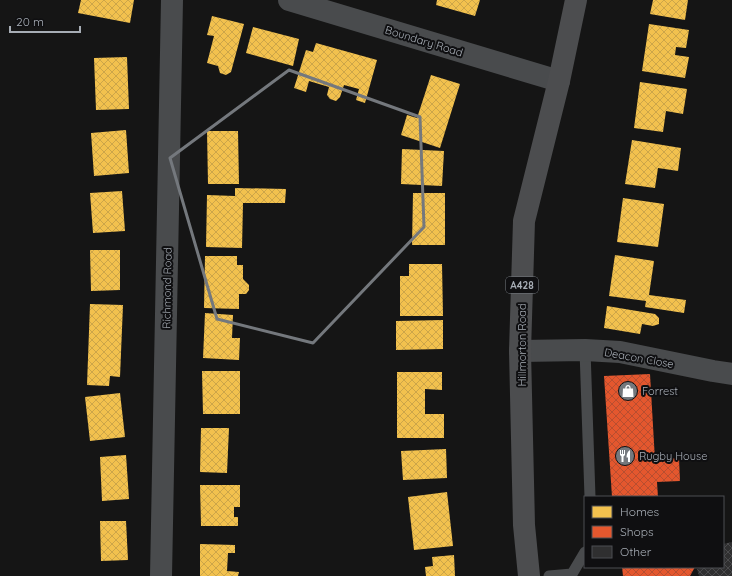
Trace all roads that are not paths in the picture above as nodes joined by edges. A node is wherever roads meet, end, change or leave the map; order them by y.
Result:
1 (172, 0) edge
2 (288, 0) edge
3 (576, 0) edge
4 (559, 81) junction
5 (585, 350) junction
6 (520, 351) junction
7 (732, 374) edge
8 (590, 496) edge
9 (584, 554) edge
10 (161, 576) edge
11 (529, 576) edge
12 (549, 576) edge

1 - 10 street, Richmond Road
2 - 4 street, Boundary Road
3 - 4 highway, Hillmorton Road / A428
4 - 6 highway, Hillmorton Road / A428
5 - 6 street, Deacon Close
5 - 7 street, Deacon Close
5 - 8 lane
6 - 11 highway, Hillmorton Road / A428
9 - 12 lane

